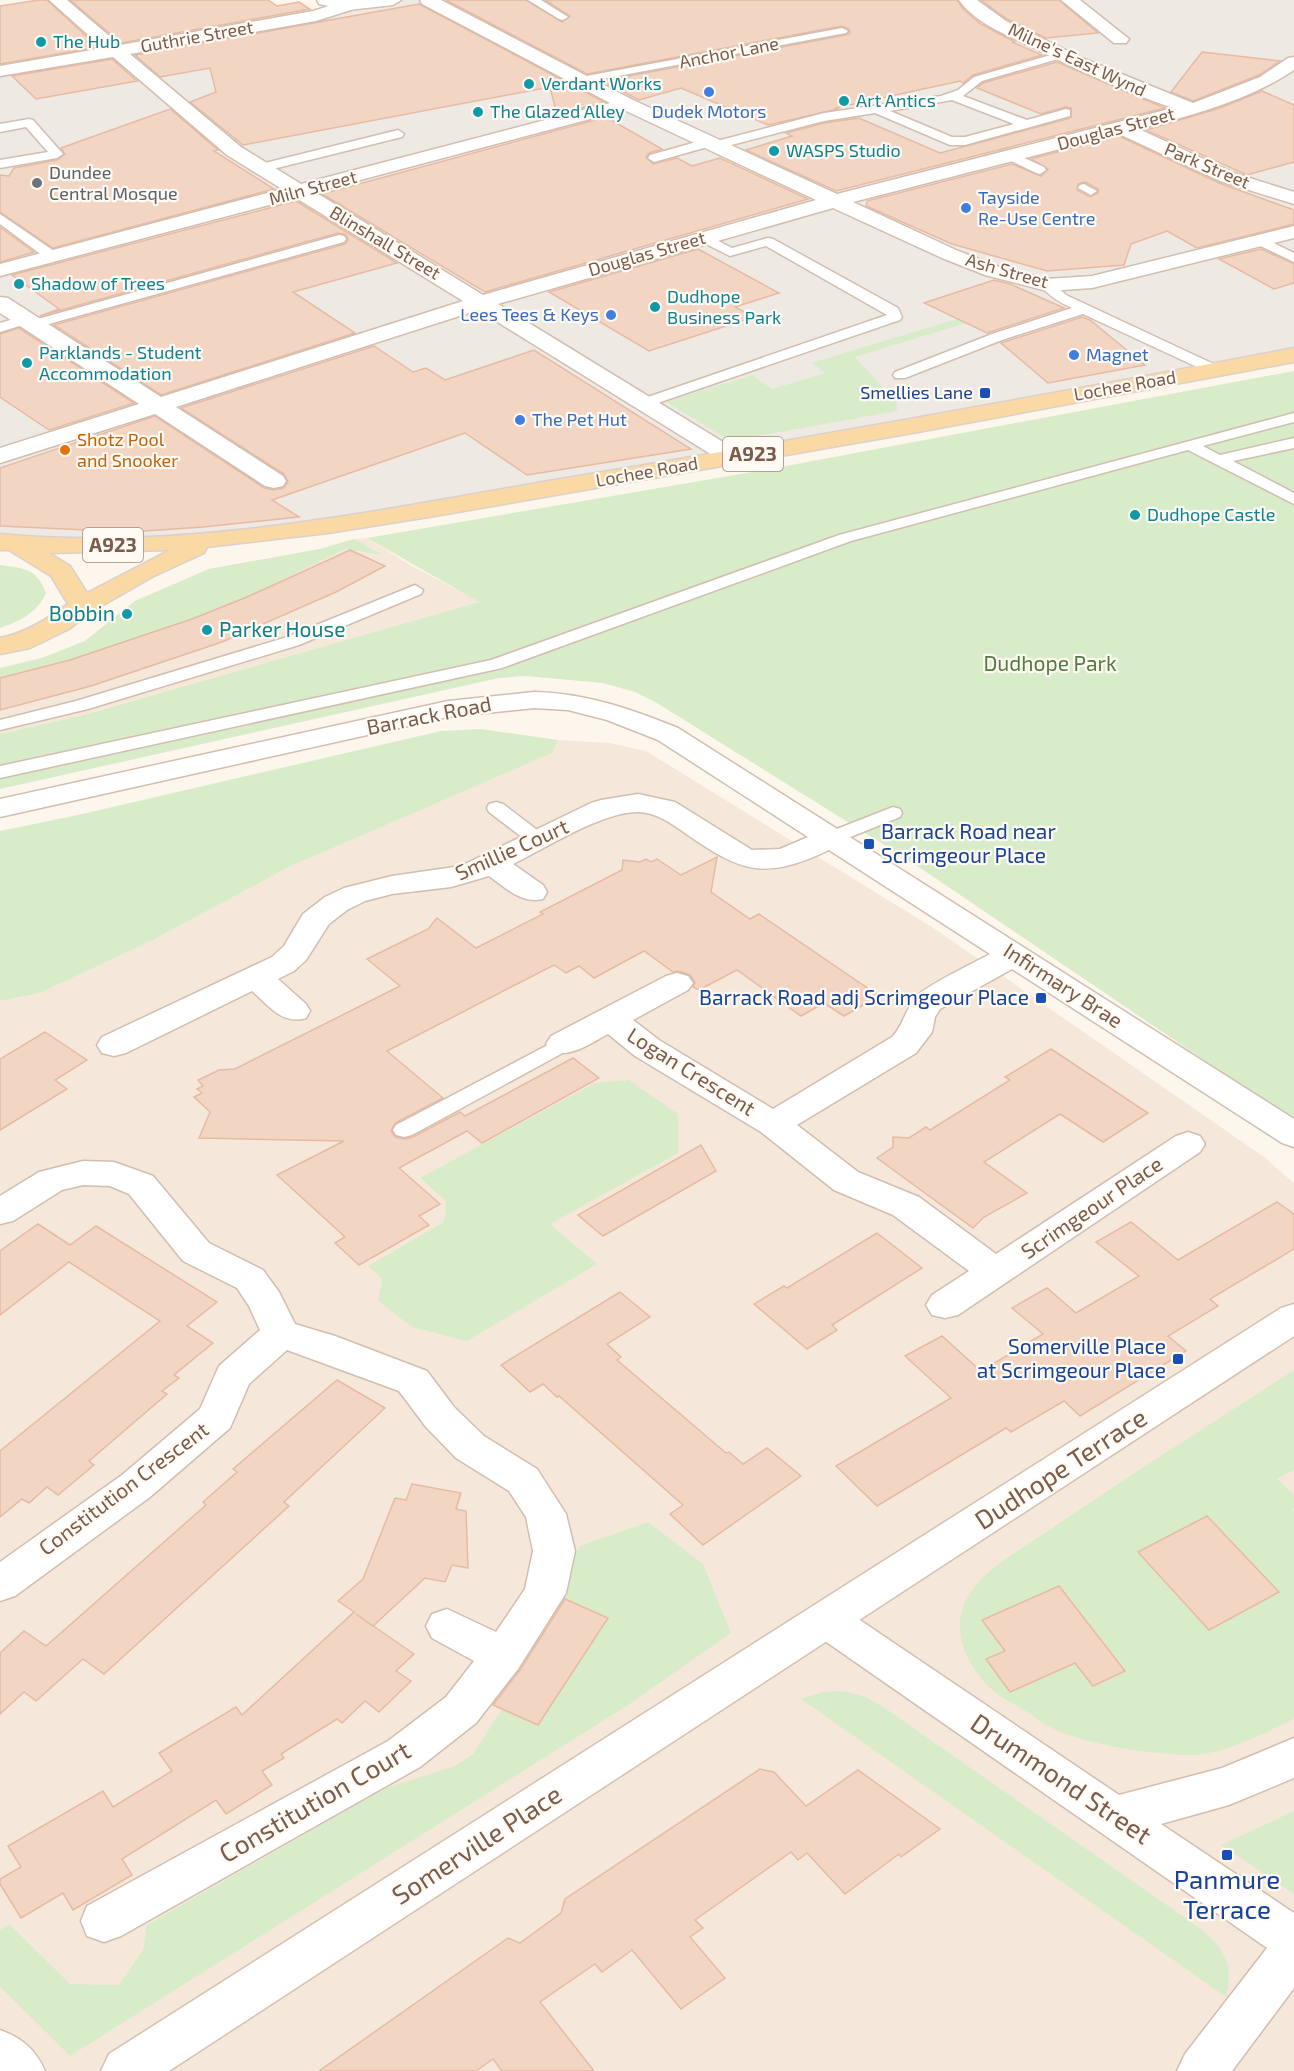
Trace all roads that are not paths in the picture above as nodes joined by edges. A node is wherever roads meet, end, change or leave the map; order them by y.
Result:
1 (57, 0) edge
2 (325, 0) edge
3 (393, 0) edge
4 (428, 0) edge
5 (533, 0) edge
6 (967, 0) edge
7 (1069, 0) edge
8 (348, 5) junction
9 (563, 17) dead end
10 (842, 32) dead end
11 (1120, 39) dead end
12 (116, 51) junction
13 (1061, 55) junction
14 (1294, 62) edge
15 (0, 71) edge
16 (581, 81) junction
17 (954, 96) junction
18 (626, 104) junction
19 (15, 109) dead end
20 (875, 109) junction
21 (1193, 109) junction
22 (1066, 113) dead end
23 (29, 123) junction
24 (1026, 124) junction
25 (0, 128) edge
26 (1122, 128) junction
27 (398, 134) dead end
28 (713, 143) junction
29 (1011, 156) junction
30 (654, 158) dead end
31 (1, 162) edge
32 (261, 168) junction
33 (1040, 170) dead end
34 (300, 192) junction
35 (1294, 198) edge
36 (834, 201) junction
37 (0, 218) edge
38 (1294, 232) edge
39 (704, 237) junction
40 (339, 239) dead end
41 (1259, 240) junction
42 (52, 256) junction
43 (1294, 258) edge
44 (0, 270) edge
45 (1047, 285) junction
46 (481, 302) junction
47 (0, 303) edge
48 (1084, 309) junction
49 (30, 321) junction
50 (0, 328) edge
51 (1294, 355) edge
52 (1215, 370) junction
53 (900, 375) dead end
54 (644, 404) junction
55 (158, 406) junction
56 (1294, 417) edge
57 (1294, 443) edge
58 (1189, 445) junction
59 (0, 456) edge
60 (733, 458) junction
61 (1219, 460) junction
62 (274, 481) dead end
63 (1294, 499) edge
64 (210, 541) junction
65 (8, 543) edge
66 (415, 590) dead end
67 (82, 606) junction
68 (0, 646) edge
69 (0, 725) edge
70 (0, 772) edge
71 (0, 808) edge
72 (496, 808) dead end
73 (892, 813) dead end
74 (831, 838) junction
75 (538, 840) junction
76 (491, 863) junction
77 (532, 892) dead end
78 (1014, 954) junction
79 (257, 978) junction
80 (677, 983) dead end
81 (294, 1011) dead end
82 (610, 1019) junction
83 (563, 1044) joint
84 (114, 1045) dead end
85 (773, 1124) junction
86 (404, 1130) dead end
87 (1294, 1135) edge
88 (1188, 1144) dead end
89 (0, 1212) edge
90 (995, 1272) junction
91 (945, 1305) dead end
92 (1294, 1318) edge
93 (280, 1334) junction
94 (0, 1584) edge
95 (827, 1620) junction
96 (447, 1626) dead end
97 (503, 1656) junction
98 (1294, 1756) edge
99 (1115, 1815) junction
100 (104, 1921) dead end
101 (1294, 1940) edge
102 (1294, 1950) edge
103 (0, 2052) edge
104 (20, 2071) edge
105 (126, 2071) edge
106 (1202, 2071) edge

1 - 12 street, Blinshall Street
2 - 8 street
3 - 8 street, Guthrie Street
4 - 16 street, Ash Street
5 - 9 lane
6 - 13 street, Milne's East Wynd
7 - 11 street
8 - 12 street, Guthrie Street
10 - 16 lane, Anchor Lane
12 - 15 street, Guthrie Street
12 - 32 street, Blinshall Street
13 - 17 lane
13 - 21 street, Milne's East Wynd
14 - 21 street, Douglas Street
16 - 18 street, Ash Street
17 - 20 lane
17 - 24 lane
18 - 28 street, Ash Street
18 - 34 street, Miln Street
19 - 23 lane
20 - 24 lane
20 - 28 lane
21 - 26 street, Douglas Street
22 - 24 lane
23 - 25 lane
23 - 31 lane
26 - 29 street, Douglas Street
26 - 35 street, Park Street
27 - 32 lane
28 - 30 lane
28 - 36 street, Ash Street
29 - 33 lane
29 - 36 street, Douglas Street
32 - 34 street, Blinshall Street
34 - 42 street, Miln Street
34 - 46 street, Blinshall Street
36 - 39 street, Douglas Street
36 - 45 street, Ash Street
37 - 42 lane
38 - 41 street, Ash Street
39 - 46 street, Douglas Street
39 - 54 lane
40 - 49 lane
41 - 43 lane
41 - 45 street, Ash Street
42 - 44 street, Miln Street
45 - 48 lane
46 - 54 street, Blinshall Street
46 - 55 street, Douglas Street
47 - 49 street
48 - 52 lane
48 - 53 lane
49 - 50 lane
49 - 55 street
51 - 52 main road, Lochee Road / A923
52 - 60 main road, Lochee Road / A923
54 - 60 street, Blinshall Street
55 - 59 street, Douglas Street
55 - 62 street
56 - 58 lane
57 - 61 lane
58 - 61 lane
58 - 70 lane
60 - 64 main road, Lochee Road / A923
61 - 63 lane
64 - 65 main road, Lochee Road / A923
64 - 67 main road, Lochee Road / A923
65 - 67 main road
66 - 69 lane
67 - 68 main road, Lochee Road
71 - 74 street, Barrack Road
72 - 75 lane
73 - 74 lane
74 - 75 street, Smillie Court
74 - 78 street, Infirmary Brae
75 - 76 street, Smillie Court
76 - 77 street
76 - 79 street, Smillie Court
78 - 85 street
78 - 87 street, Infirmary Brae
79 - 81 street
79 - 84 street, Smillie Court
80 - 82 street, Logan Crescent
82 - 83 street, Logan Crescent
82 - 85 street, Logan Crescent
83 - 86 lane
85 - 90 street
88 - 90 street, Scrimgeour Place
89 - 93 street
90 - 91 street, Scrimgeour Place
92 - 95 street, Dudhope Terrace
93 - 94 street, Constitution Crescent
93 - 97 street, Constitution Court
95 - 99 street, Drummond Street
95 - 105 street, Somerville Place
96 - 97 street
97 - 100 street, Constitution Court
98 - 99 street
99 - 101 street, Drummond Street
102 - 106 street
103 - 104 street

